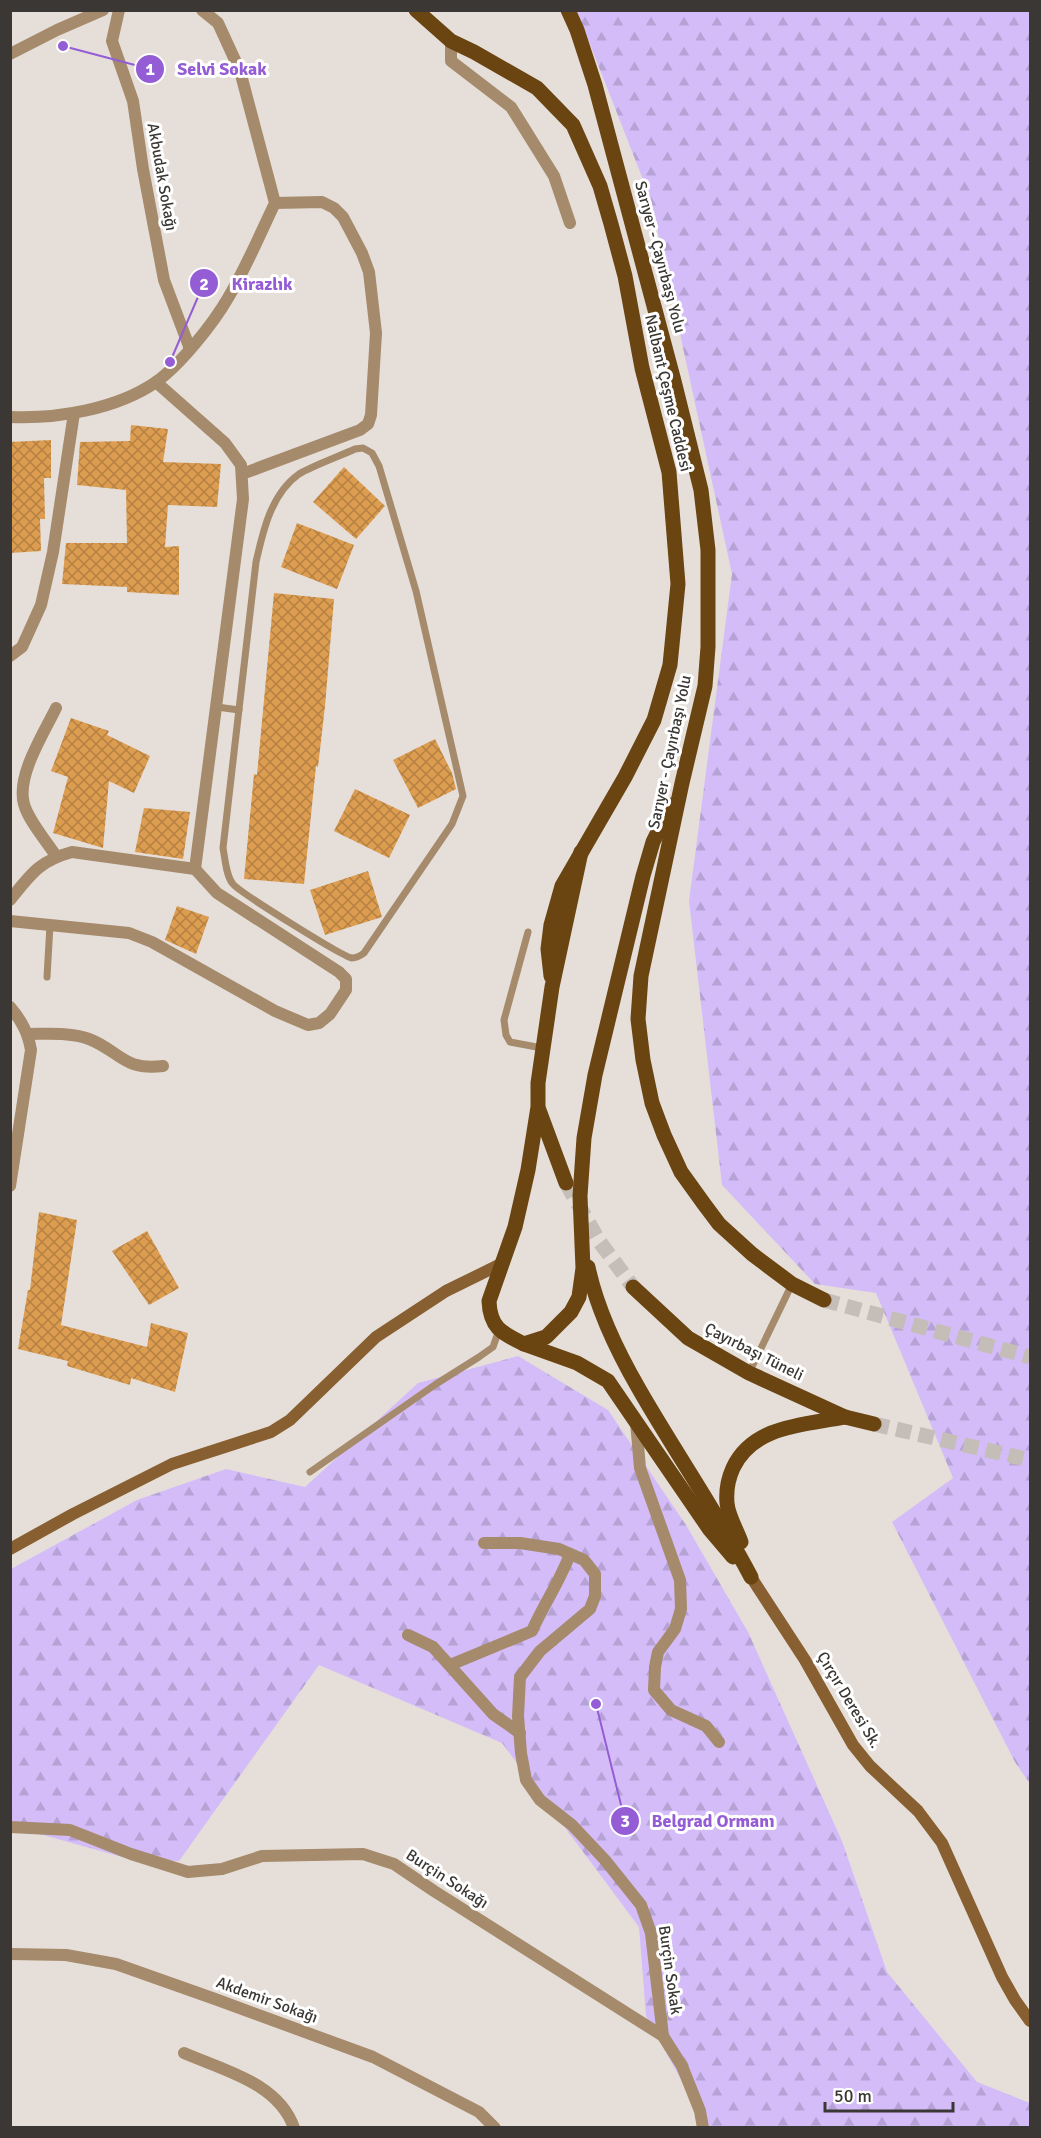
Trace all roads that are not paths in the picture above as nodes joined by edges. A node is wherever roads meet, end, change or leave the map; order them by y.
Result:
1 (103, 10) edge
2 (119, 10) edge
3 (202, 10) edge
4 (416, 10) edge
5 (568, 10) edge
6 (451, 41) junction
7 (10, 54) edge
8 (275, 203) junction
9 (570, 223) dead end
10 (190, 349) junction
11 (156, 382) junction
12 (74, 413) junction
13 (10, 417) edge
14 (242, 474) junction
15 (10, 656) edge
16 (217, 707) junction
17 (56, 708) dead end
18 (239, 710) junction
19 (682, 783) junction
20 (56, 856) junction
21 (195, 869) junction
22 (10, 900) edge
23 (10, 921) edge
24 (50, 925) junction
25 (528, 932) dead end
26 (47, 977) dead end
27 (10, 1007) edge
28 (28, 1034) junction
29 (545, 1048) junction
30 (163, 1066) dead end
31 (538, 1107) junction
32 (566, 1183) tunnel mouth
33 (10, 1186) edge
34 (580, 1229) junction
35 (503, 1263) junction
36 (792, 1284) junction
37 (633, 1287) tunnel mouth
38 (824, 1300) tunnel mouth
39 (499, 1330) junction
40 (524, 1344) junction
41 (749, 1373) junction
42 (845, 1417) junction
43 (636, 1421) junction
44 (874, 1424) tunnel mouth
45 (310, 1472) dead end
46 (484, 1543) dead end
47 (10, 1549) edge
48 (570, 1554) junction
49 (751, 1577) junction
50 (408, 1635) dead end
51 (450, 1665) junction
52 (520, 1733) junction
53 (719, 1742) dead end
54 (10, 1827) edge
55 (10, 1954) edge
56 (1030, 2021) edge
57 (663, 2036) junction
58 (184, 2053) dead end
59 (294, 2127) edge
60 (495, 2127) edge
61 (703, 2127) edge

1 - 7 street
2 - 10 street, Akbudak Sokağı
3 - 8 street
4 - 6 main road, Nalbant Çeşme Caddesi
5 - 19 main road, Sarıyer - Çayırbaşı Yolu
6 - 9 street
6 - 29 main road, Nalbant Çeşme Caddesi
8 - 10 street
8 - 14 street
10 - 11 street
11 - 12 street
11 - 14 street
12 - 13 street
12 - 15 street
14 - 16 street
16 - 18 lane
16 - 21 street
17 - 20 street
18 - 18 lane
19 - 34 main road
19 - 36 main road, Sarıyer - Çayırbaşı Yolu
20 - 21 street
20 - 22 street
21 - 24 street
23 - 24 street
24 - 26 lane
25 - 29 lane
27 - 28 street
28 - 30 street
28 - 33 street
29 - 31 main road, Nalbant Çeşme Caddesi
31 - 32 main road
31 - 35 main road, Nalbant Çeşme Caddesi
34 - 40 main road
34 - 49 main road
35 - 39 main road, Nalbant Çeşme Caddesi
35 - 47 street
36 - 38 main road, Sarıyer - Çayırbaşı Yolu
36 - 41 lane
37 - 41 main road, Çayırbaşı Tüneli
39 - 40 main road
39 - 45 lane
40 - 43 main road
41 - 42 main road, Çayırbaşı Tüneli
42 - 44 main road, Çayırbaşı Tüneli
42 - 49 main road
43 - 49 main road
43 - 53 street
46 - 48 street, Burçin Sokak
48 - 51 street
48 - 52 street, Burçin Sokak
49 - 56 street, Çırçır Deresi Sk.
50 - 51 street
51 - 52 street
52 - 57 street, Burçin Sokak
54 - 57 street, Burçin Sokağı
55 - 60 street, Akdemir Sokağı
57 - 61 street, Burçin Sokak
58 - 59 street

